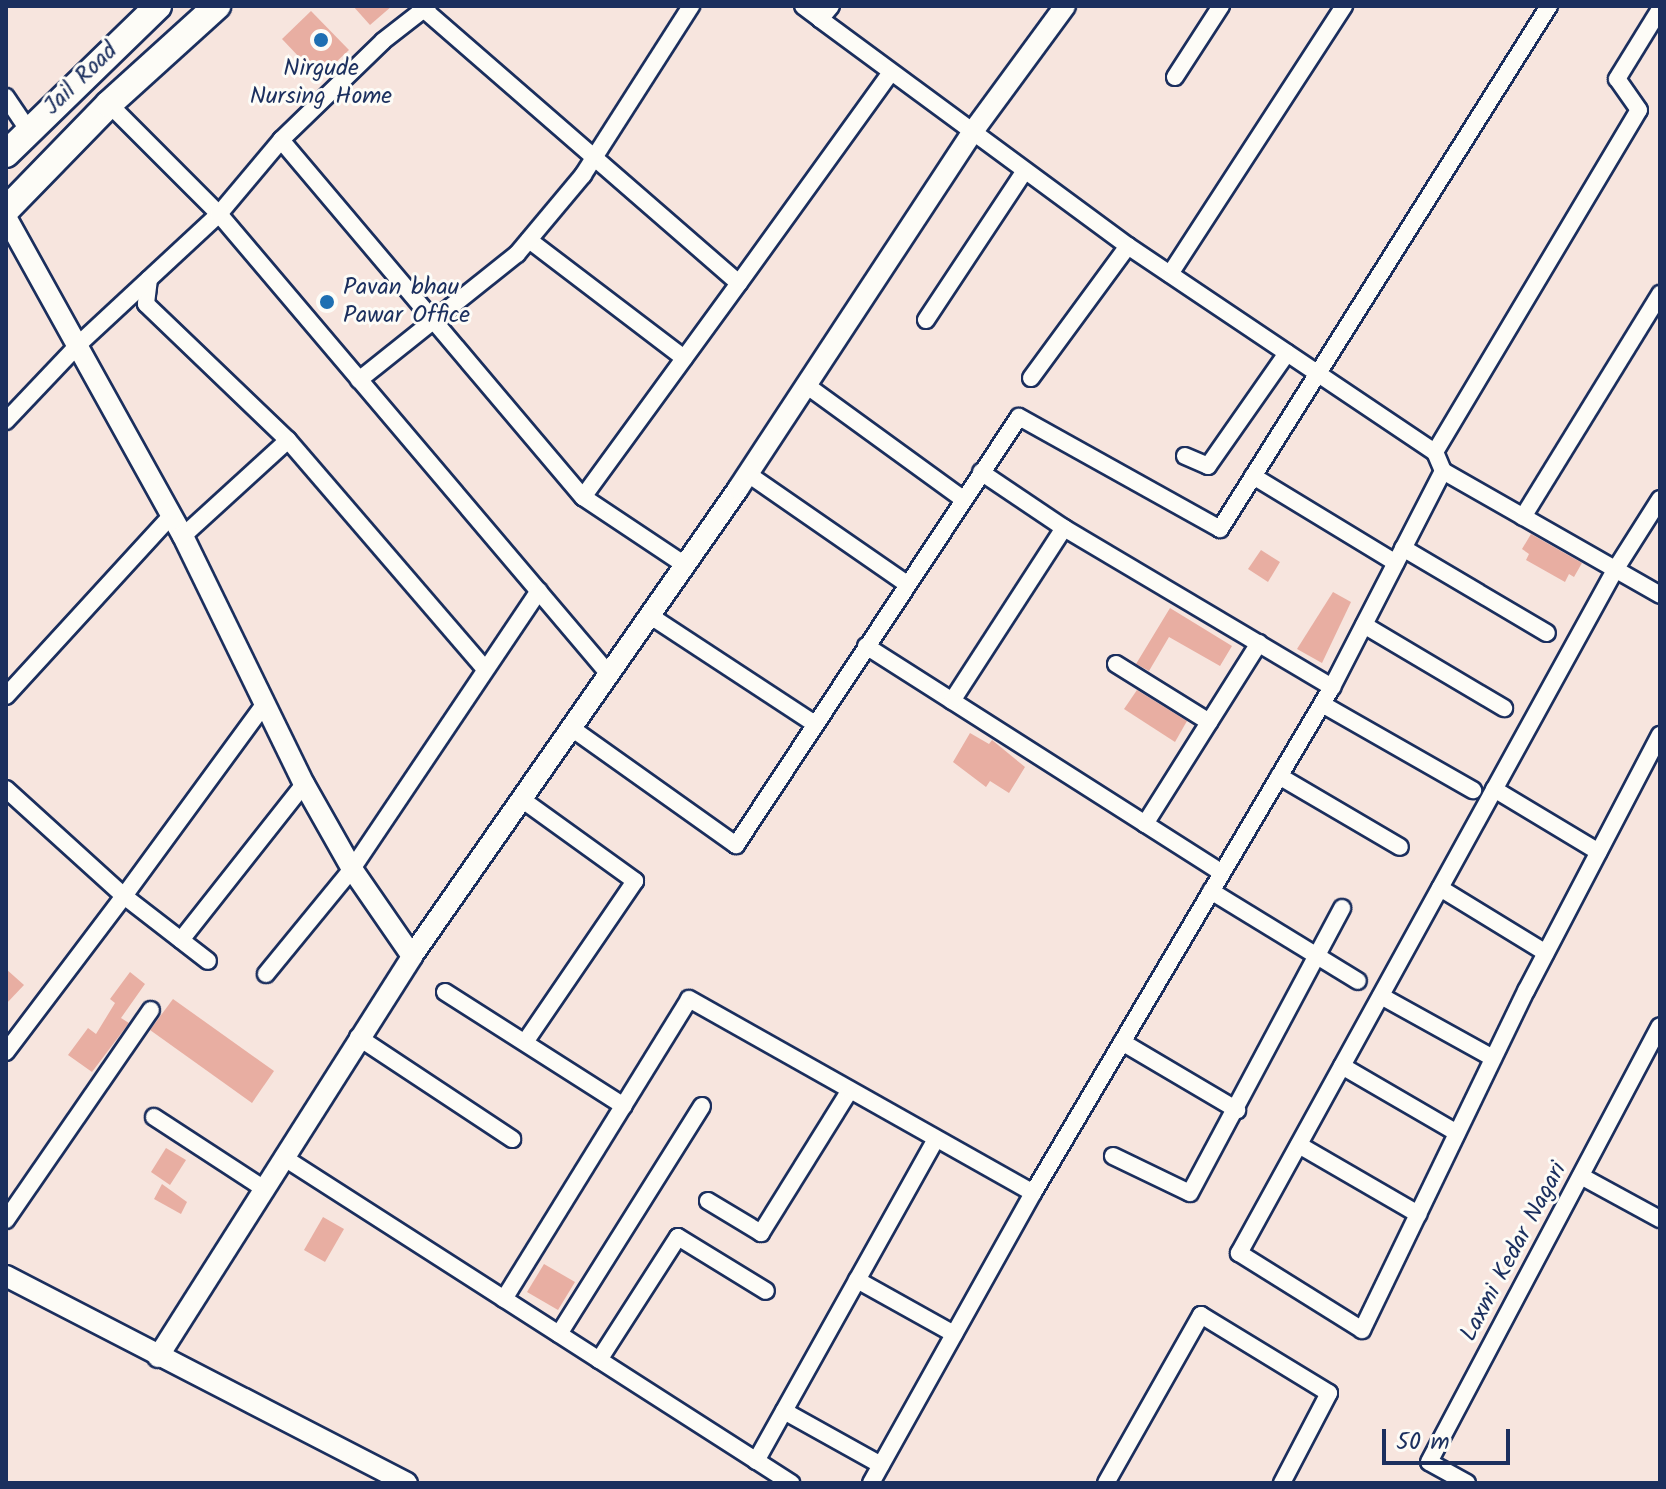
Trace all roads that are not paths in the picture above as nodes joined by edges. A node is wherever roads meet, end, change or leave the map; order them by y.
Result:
1 (158, 6) edge
2 (217, 6) edge
3 (691, 6) edge
4 (803, 6) edge
5 (831, 6) edge
6 (1065, 6) edge
7 (1221, 6) edge
8 (1344, 6) edge
9 (1549, 6) edge
10 (424, 7) edge
11 (1660, 9) edge
12 (820, 19) junction
13 (891, 72) junction
14 (1175, 77) dead end
15 (6, 97) edge
16 (109, 104) junction
17 (28, 130) junction
18 (971, 134) junction
19 (281, 140) junction
20 (6, 154) edge
21 (593, 160) junction
22 (1024, 172) junction
23 (6, 210) edge
24 (219, 214) junction
25 (6, 217) edge
26 (529, 240) junction
27 (1128, 246) junction
28 (1170, 274) junction
29 (149, 279) junction
30 (739, 283) junction
31 (1660, 294) edge
32 (926, 320) dead end
33 (432, 322) junction
34 (79, 344) junction
35 (1287, 353) junction
36 (684, 358) junction
37 (1317, 373) junction
38 (1031, 378) dead end
39 (359, 380) junction
40 (806, 385) junction
41 (6, 421) edge
42 (288, 440) junction
43 (1435, 452) junction
44 (1185, 456) dead end
45 (1443, 471) junction
46 (981, 472) junction
47 (748, 474) junction
48 (1253, 476) junction
49 (583, 497) junction
50 (963, 499) junction
51 (1660, 499) edge
52 (172, 515) junction
53 (1523, 517) junction
54 (1064, 528) junction
55 (183, 536) junction
56 (1399, 556) junction
57 (685, 565) junction
58 (1615, 570) junction
59 (907, 584) junction
60 (539, 591) junction
61 (1660, 595) edge
62 (649, 615) junction
63 (1364, 625) junction
64 (1547, 633) dead end
65 (1259, 643) junction
66 (866, 646) junction
67 (1116, 664) dead end
68 (484, 668) junction
69 (608, 673) junction
70 (1332, 687) junction
71 (6, 696) edge
72 (952, 701) junction
73 (1322, 704) junction
74 (264, 705) junction
75 (1504, 708) dead end
76 (1209, 722) junction
77 (815, 724) junction
78 (570, 727) junction
79 (1660, 735) edge
80 (1279, 776) junction
81 (304, 784) junction
82 (6, 789) edge
83 (1494, 789) junction
84 (1473, 790) dead end
85 (520, 798) junction
86 (1145, 824) junction
87 (1400, 847) dead end
88 (1599, 852) junction
89 (352, 869) junction
90 (1222, 873) junction
91 (1440, 888) junction
92 (1211, 891) junction
93 (124, 896) junction
94 (1342, 908) dead end
95 (181, 940) junction
96 (1320, 953) junction
97 (1546, 953) junction
98 (412, 956) junction
99 (208, 961) dead end
100 (266, 974) dead end
101 (1358, 981) dead end
102 (445, 992) dead end
103 (1381, 996) junction
104 (151, 1010) dead end
105 (1660, 1026) edge
106 (358, 1037) junction
107 (525, 1042) junction
108 (1122, 1042) junction
109 (6, 1052) edge
110 (1493, 1058) junction
111 (1342, 1066) junction
112 (850, 1090) junction
113 (624, 1106) junction
114 (702, 1106) dead end
115 (1237, 1110) junction
116 (154, 1117) dead end
117 (1457, 1133) junction
118 (512, 1139) dead end
119 (936, 1139) junction
120 (1299, 1145) junction
121 (1113, 1156) dead end
122 (283, 1157) junction
123 (1581, 1176) junction
124 (263, 1188) junction
125 (1033, 1193) junction
126 (708, 1201) dead end
127 (1418, 1214) junction
128 (1660, 1219) edge
129 (6, 1220) edge
130 (6, 1276) edge
131 (857, 1280) junction
132 (766, 1291) dead end
133 (504, 1299) junction
134 (559, 1334) junction
135 (954, 1334) junction
136 (158, 1357) junction
137 (599, 1360) junction
138 (784, 1411) junction
139 (756, 1461) junction
140 (881, 1465) junction
141 (407, 1483) edge
142 (791, 1483) edge
143 (871, 1483) edge
144 (1106, 1483) edge
145 (1282, 1483) edge
146 (1467, 1483) edge

1 - 17 main road, Jail Road
2 - 16 main road
3 - 21 street
4 - 12 street
5 - 12 street
6 - 18 street
7 - 14 street
8 - 28 street
9 - 37 street
10 - 19 street
10 - 21 street
11 - 43 street
12 - 13 street
13 - 18 street
13 - 30 street
15 - 17 street
16 - 23 main road
16 - 24 street
17 - 20 main road, Jail Road
18 - 22 street
18 - 40 street
19 - 24 street
19 - 33 street
21 - 26 street
21 - 30 street
22 - 27 street
22 - 32 street
24 - 29 street
24 - 39 street
25 - 34 street
26 - 33 street
26 - 36 street
27 - 28 street
27 - 38 street
28 - 35 street
29 - 34 street
29 - 42 street
30 - 36 street
31 - 53 street
33 - 39 street
33 - 49 street
34 - 41 street
34 - 52 street
35 - 37 street
35 - 44 street
36 - 49 street
37 - 43 street
37 - 48 street
39 - 60 street
40 - 47 street
40 - 50 street
42 - 55 street
42 - 68 street
43 - 45 street
45 - 53 street
45 - 56 street
46 - 48 street
46 - 50 street
46 - 54 street
47 - 57 street
47 - 59 street
48 - 56 street
49 - 57 street
50 - 59 street
51 - 58 street
52 - 55 street
52 - 71 street
53 - 58 street
54 - 65 street
54 - 72 street
55 - 74 street
56 - 63 street
56 - 64 street
57 - 62 street
58 - 61 street
58 - 83 street
59 - 66 street
60 - 68 street
60 - 69 street
62 - 69 street
62 - 77 street
63 - 70 street
63 - 75 street
65 - 70 street
65 - 76 street
66 - 72 street
66 - 77 street
67 - 76 street
68 - 89 street
69 - 78 street
70 - 73 street
72 - 86 street
73 - 80 street
73 - 84 street
74 - 81 street
74 - 93 street
76 - 86 street
77 - 78 street
78 - 85 street
79 - 88 street
80 - 87 street
80 - 90 street
81 - 89 street
81 - 95 street
82 - 93 street
83 - 88 street
83 - 91 street
85 - 98 street
85 - 107 street
86 - 90 street
88 - 97 street
89 - 98 street
89 - 100 street
90 - 92 street
91 - 97 street
91 - 103 street
92 - 96 street
92 - 108 street
93 - 95 street
93 - 109 street
94 - 96 street
95 - 99 street
96 - 101 street
96 - 115 street
97 - 110 street
98 - 106 street
102 - 107 street
103 - 110 street
103 - 111 street
104 - 129 street
105 - 123 street, Laxmi Kedar Nagari
106 - 118 street
106 - 122 street
107 - 113 street
108 - 115 street
108 - 125 street
110 - 117 street
111 - 117 street
111 - 120 street
112 - 113 street
112 - 119 street
112 - 126 street
113 - 133 street
114 - 134 street
115 - 121 street
116 - 124 street
117 - 127 street
119 - 125 street
119 - 131 street
120 - 127 street
120 - 127 street
122 - 124 street
122 - 133 street
123 - 128 street
123 - 146 street, Laxmi Kedar Nagari
124 - 136 street
125 - 135 street
130 - 136 street
131 - 135 street
131 - 138 street
132 - 137 street
133 - 134 street
134 - 137 street
135 - 140 street
136 - 141 street
137 - 139 street
138 - 139 street
138 - 140 street
139 - 142 street
140 - 143 street
144 - 145 street

